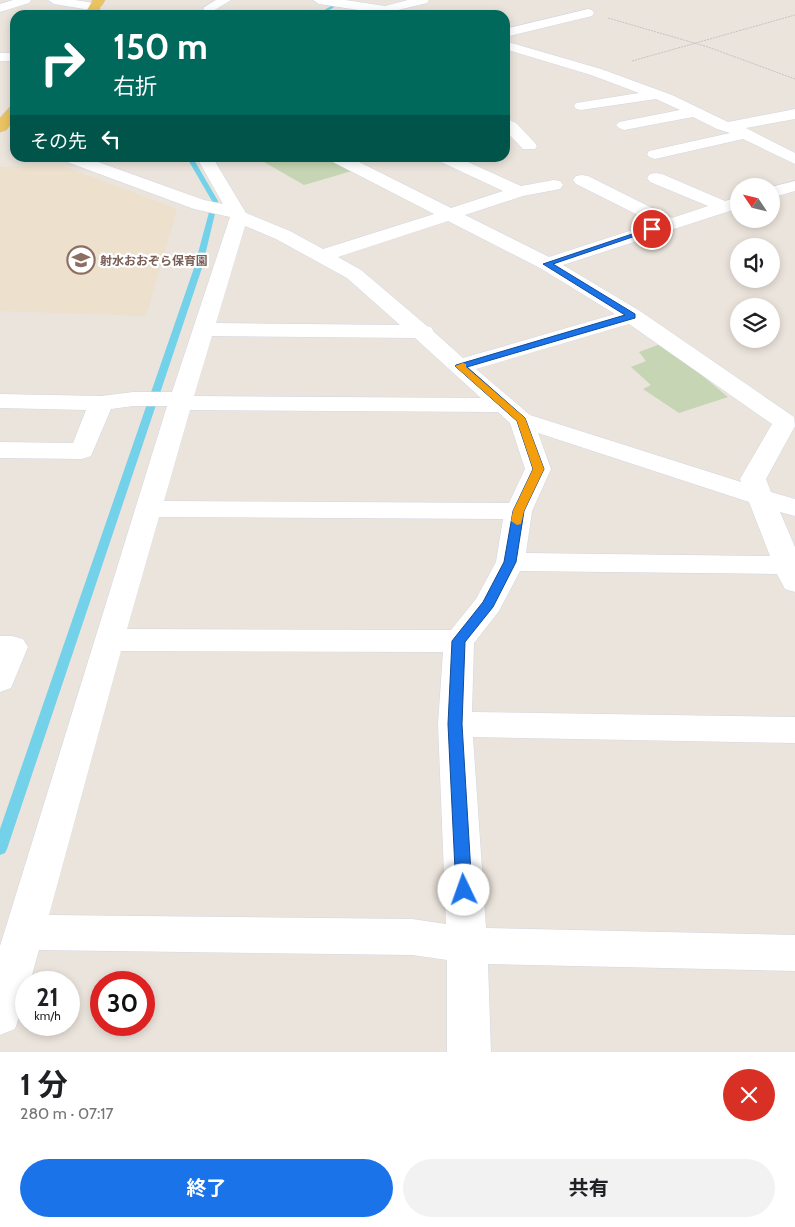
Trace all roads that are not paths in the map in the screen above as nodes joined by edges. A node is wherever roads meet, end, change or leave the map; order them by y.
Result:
1 (25, 0) edge
2 (54, 0) edge
3 (225, 0) edge
4 (319, 0) edge
5 (423, 0) edge
6 (95, 7) edge
7 (0, 8) edge
8 (209, 8) dead end
9 (384, 9) junction
10 (379, 10) edge
11 (387, 10) edge
12 (588, 13) road end
13 (510, 32) edge
14 (510, 46) edge
15 (657, 94) junction
16 (582, 106) dead end
17 (695, 112) junction
18 (795, 114) edge
19 (10, 116) edge
20 (624, 125) dead end
21 (510, 126) edge
22 (0, 127) edge
23 (728, 128) junction
24 (745, 134) junction
25 (529, 146) dead end
26 (655, 154) dead end
27 (795, 158) edge
28 (85, 162) edge
29 (207, 162) edge
30 (347, 162) edge
31 (456, 162) edge
32 (656, 178) dead end
33 (582, 180) dead end
34 (554, 185) dead end
35 (795, 186) edge
36 (780, 190) edge
37 (519, 192) junction
38 (730, 204) edge
39 (730, 204) edge
40 (238, 214) junction
41 (451, 214) junction
42 (670, 224) junction
43 (321, 256) junction
44 (547, 264) junction
45 (632, 316) junction
46 (205, 329) junction
47 (422, 332) junction
48 (460, 366) junction
49 (174, 400) junction
50 (0, 401) edge
51 (102, 402) junction
52 (513, 412) junction
53 (790, 422) edge
54 (0, 450) edge
55 (761, 497) junction
56 (795, 508) edge
57 (150, 509) junction
58 (518, 511) junction
59 (510, 562) junction
60 (792, 574) edge
61 (109, 640) junction
62 (459, 641) junction
63 (0, 647) edge
64 (0, 680) edge
65 (455, 724) junction
66 (795, 730) edge
67 (25, 932) junction
68 (467, 945) junction
69 (795, 953) edge
70 (0, 1015) edge
71 (469, 1052) edge

1 - 7 street
2 - 6 street
3 - 8 street
4 - 9 street
5 - 9 street
9 - 10 street
9 - 11 street
12 - 13 street
14 - 15 street
15 - 16 street
15 - 17 street
17 - 20 street
17 - 23 street
18 - 23 street
19 - 22 main road
21 - 25 street
23 - 24 street
24 - 26 street
24 - 27 street
28 - 40 street
29 - 40 street
30 - 41 street
31 - 37 street
32 - 38 street
33 - 42 street
34 - 37 street
35 - 36 street
37 - 41 street
39 - 42 street
40 - 43 street
40 - 46 street
41 - 43 street
41 - 44 street
42 - 44 street
43 - 47 street
44 - 45 street
45 - 48 street
45 - 53 street
46 - 47 street
46 - 49 street
47 - 48 street
48 - 52 street
49 - 51 street
49 - 52 street
49 - 57 street
50 - 51 street
51 - 54 street
52 - 55 street
52 - 58 street
53 - 55 street
55 - 56 street
55 - 60 street
57 - 58 street
57 - 61 street
58 - 59 street
59 - 60 street
59 - 62 street
61 - 62 street
61 - 67 street
62 - 65 street
63 - 64 street
65 - 66 street
65 - 68 street
67 - 68 street
67 - 70 street
68 - 69 street
68 - 71 street

